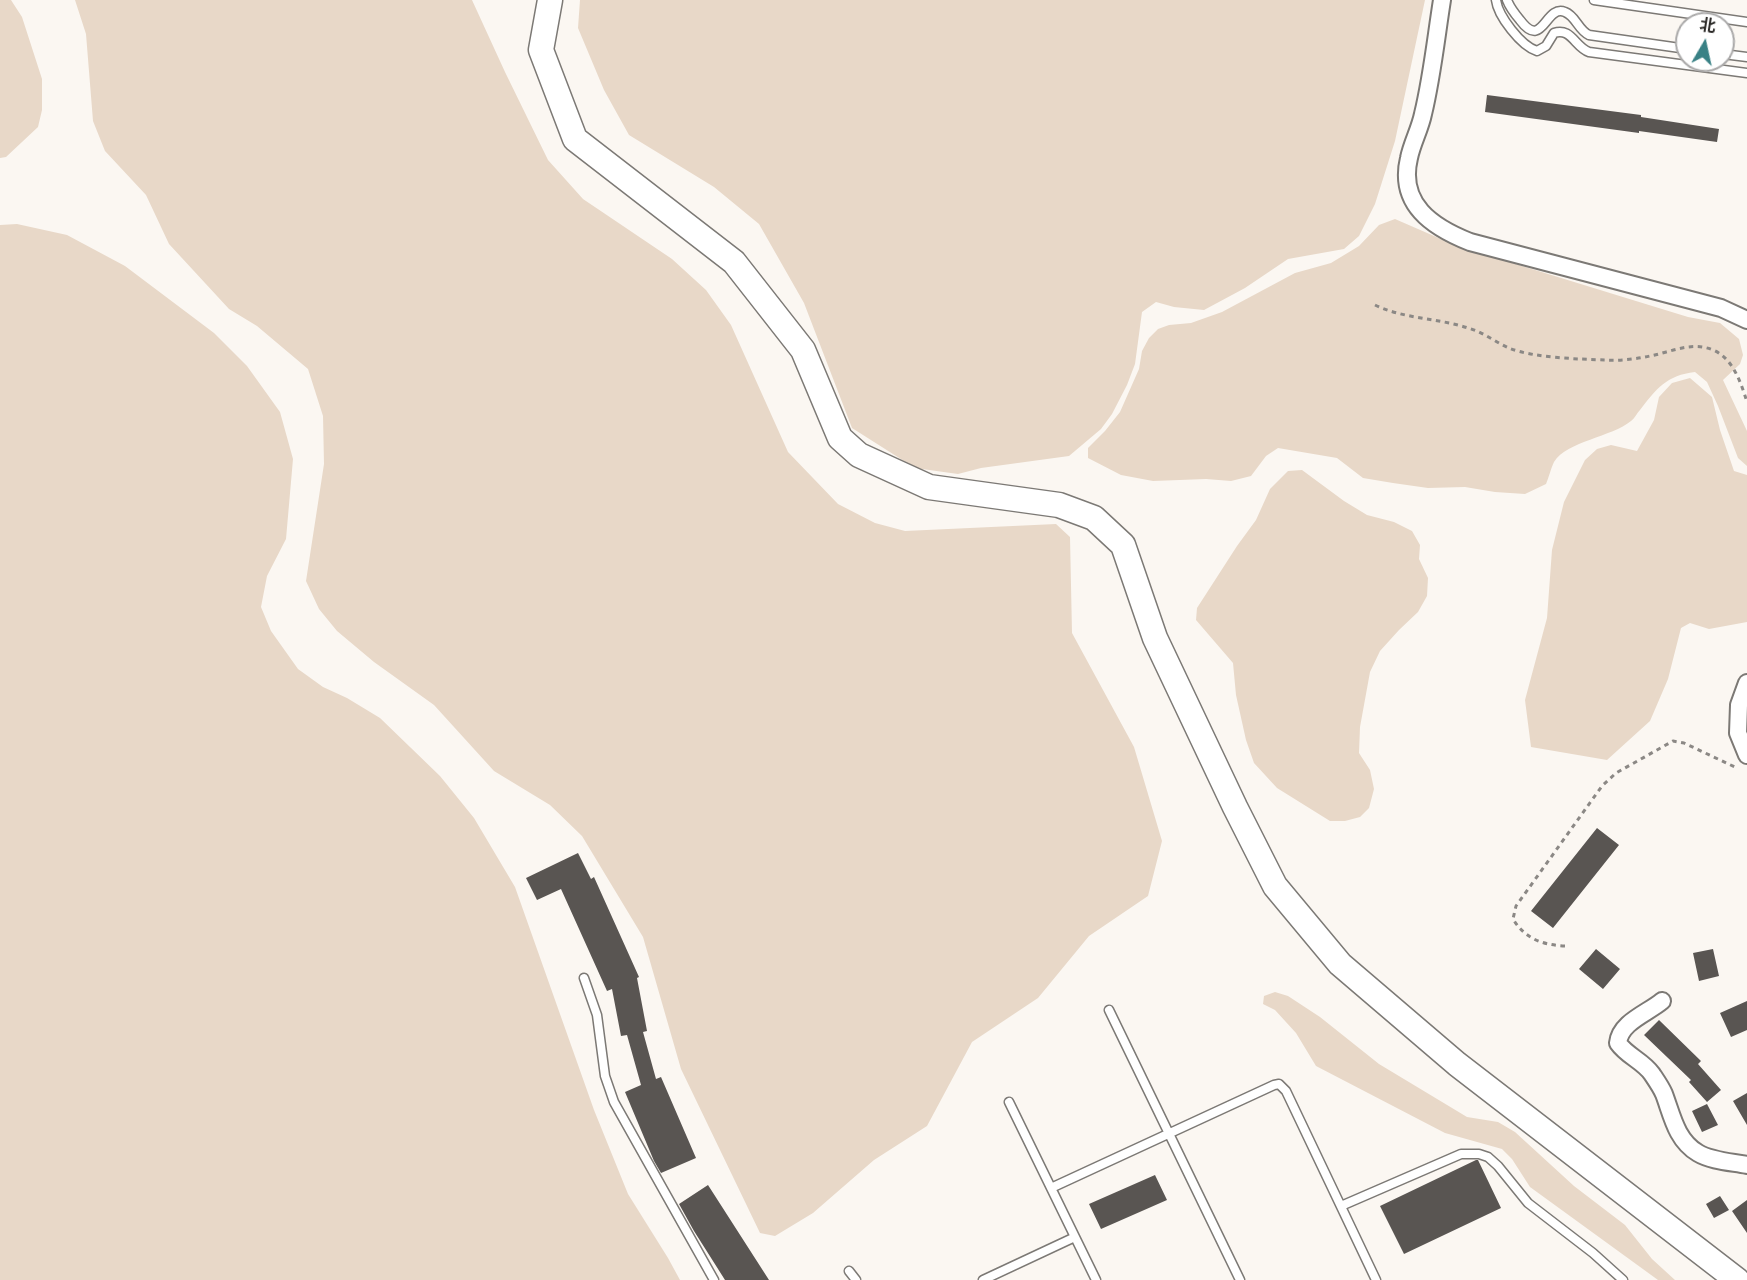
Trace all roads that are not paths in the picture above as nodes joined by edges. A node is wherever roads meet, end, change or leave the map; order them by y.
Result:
1 (550, 0) edge
2 (1442, 0) edge
3 (1496, 0) edge
4 (1507, 0) edge
5 (1594, 0) edge
6 (1747, 22) edge
7 (1675, 47) edge
8 (1747, 73) edge
9 (1747, 320) edge
10 (1747, 683) edge
11 (1742, 762) edge
12 (584, 978) dead end
13 (1662, 1001) dead end
14 (1109, 1010) dead end
15 (1010, 1102) dead end
16 (1169, 1134) junction
17 (1747, 1165) edge
18 (1051, 1188) junction
19 (1341, 1206) junction
20 (1075, 1237) junction
21 (849, 1271) dead end
22 (714, 1280) edge
23 (856, 1280) edge
24 (983, 1280) edge
25 (1096, 1280) edge
26 (1240, 1280) edge
27 (1376, 1280) edge
28 (1623, 1280) edge
29 (1737, 1280) edge

1 - 29 street
2 - 9 street
3 - 8 lane
4 - 7 lane
5 - 6 lane
10 - 11 street
12 - 22 lane
13 - 17 street
14 - 16 lane
15 - 18 lane
16 - 18 lane
16 - 19 lane
16 - 26 lane
18 - 20 lane
19 - 27 lane
19 - 28 lane
20 - 24 lane
20 - 25 lane
21 - 23 lane

